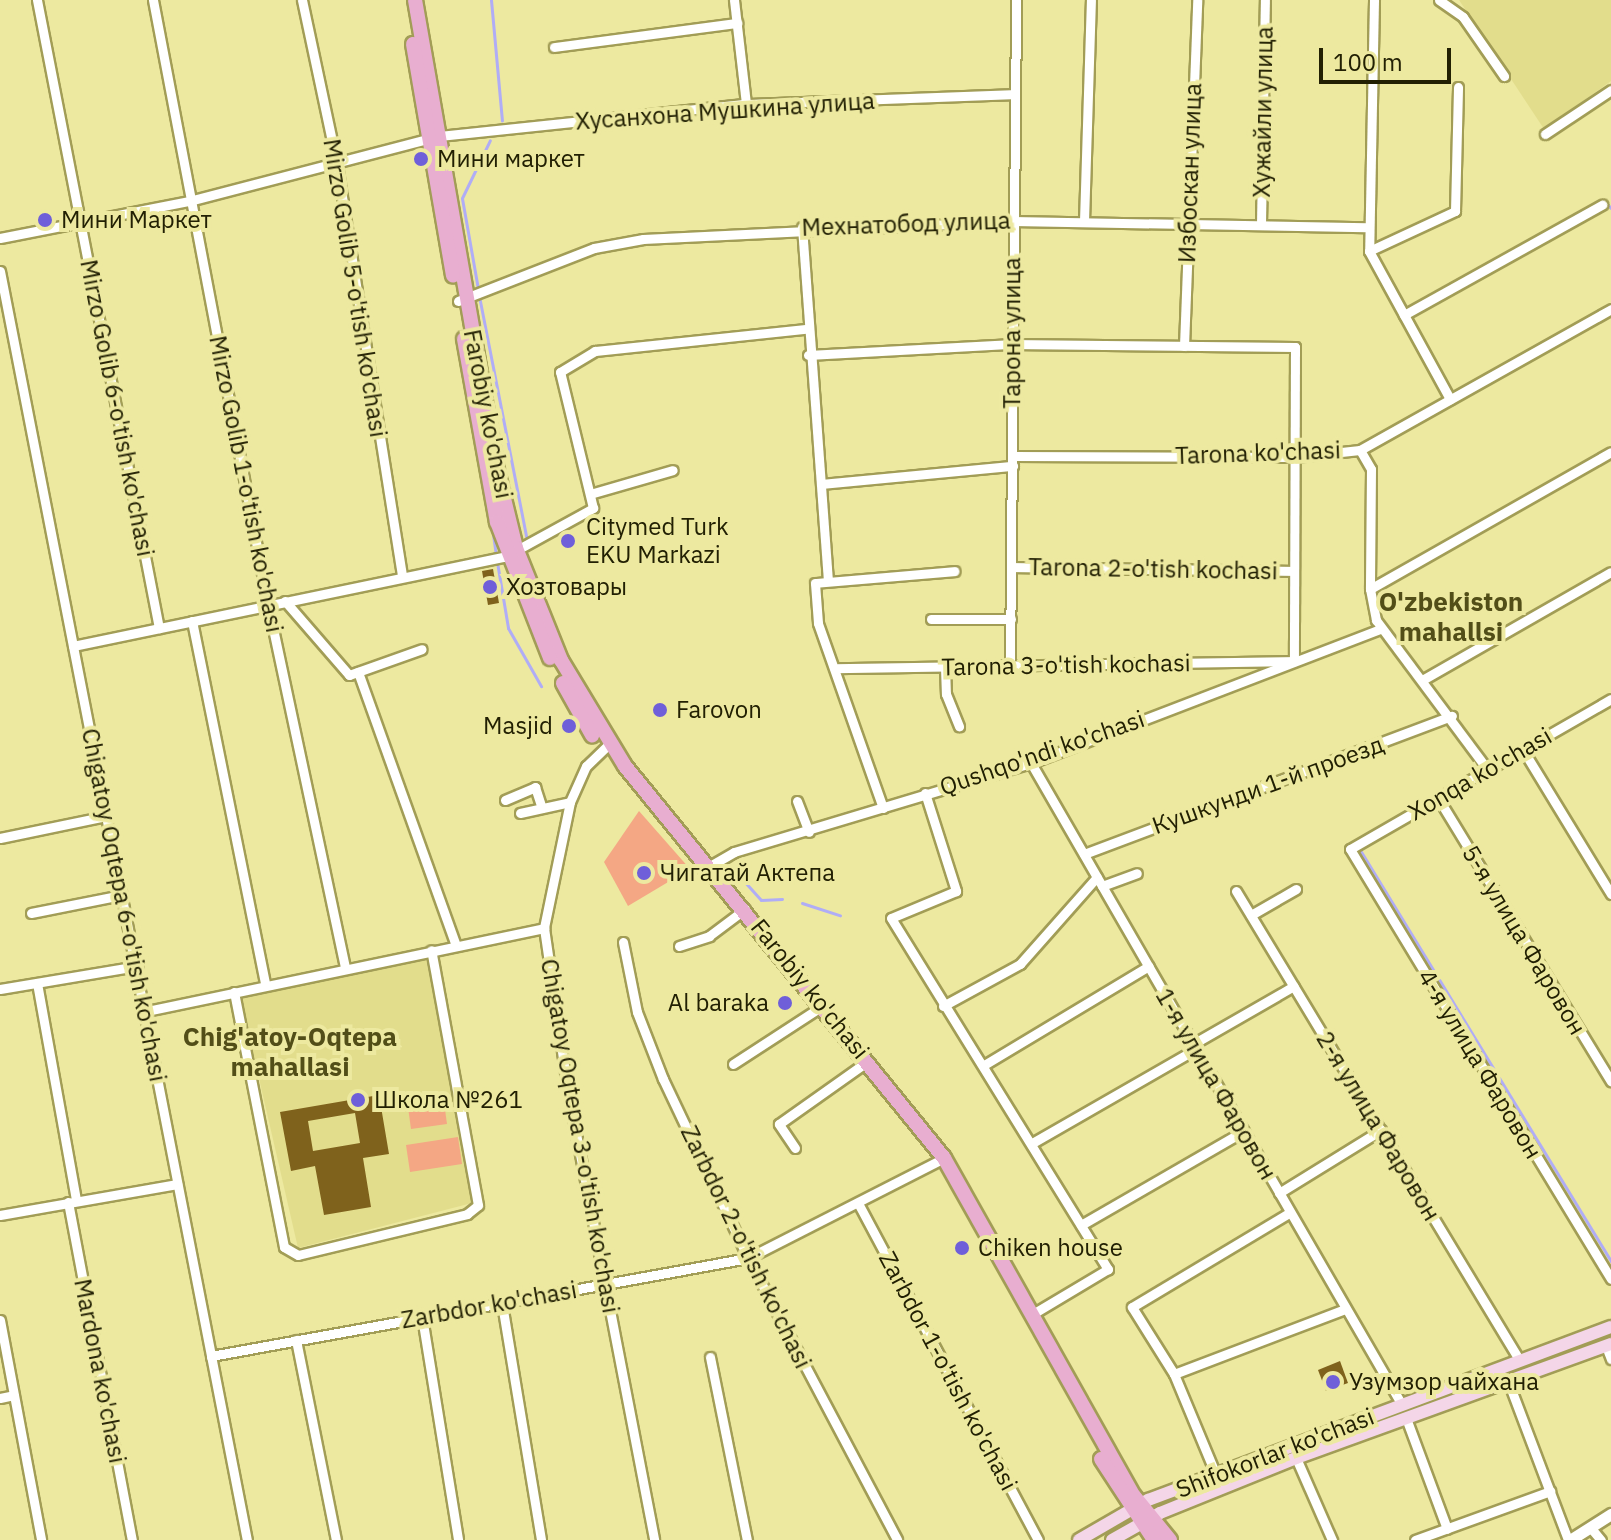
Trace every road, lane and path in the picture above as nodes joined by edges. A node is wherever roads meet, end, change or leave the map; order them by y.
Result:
1 (37, 0) edge
2 (153, 0) edge
3 (302, 0) edge
4 (405, 0) edge
5 (415, 0) edge
6 (734, 0) edge
7 (1016, 0) edge
8 (1091, 0) edge
9 (1197, 0) edge
10 (1265, 0) edge
11 (1374, 0) edge
12 (1439, 0) edge
13 (737, 23) junction
14 (554, 47) dead end
15 (1504, 76) dead end
16 (1458, 87) dead end
17 (1611, 90) edge
18 (1013, 94) junction
19 (746, 104) junction
20 (1545, 134) dead end
21 (434, 136) junction
22 (337, 165) junction
23 (193, 200) junction
24 (1602, 205) dead end
25 (1012, 221) junction
26 (1084, 221) junction
27 (81, 223) junction
28 (1188, 223) junction
29 (1261, 224) junction
30 (802, 227) junction
31 (1366, 227) junction
32 (0, 238) edge
33 (1369, 251) junction
34 (0, 271) edge
35 (462, 298) junction
36 (1611, 309) edge
37 (1404, 315) junction
38 (806, 329) junction
39 (1009, 344) junction
40 (1184, 346) junction
41 (808, 355) junction
42 (1450, 399) junction
43 (1360, 450) junction
44 (1611, 452) edge
45 (1295, 457) junction
46 (1013, 461) junction
47 (673, 470) dead end
48 (821, 484) junction
49 (590, 494) junction
50 (516, 548) junction
51 (1012, 567) junction
52 (954, 571) dead end
53 (1294, 571) junction
54 (1611, 572) edge
55 (402, 577) junction
56 (828, 579) junction
57 (1370, 589) junction
58 (285, 601) junction
59 (268, 605) junction
60 (931, 619) dead end
61 (1011, 619) junction
62 (192, 621) junction
63 (159, 628) junction
64 (1380, 629) junction
65 (73, 646) junction
66 (422, 649) dead end
67 (1294, 661) junction
68 (1010, 666) junction
69 (945, 667) junction
70 (838, 668) junction
71 (358, 672) junction
72 (1424, 679) junction
73 (1611, 699) edge
74 (1452, 716) junction
75 (959, 726) dead end
76 (605, 747) junction
77 (1523, 750) junction
78 (1031, 763) junction
79 (1488, 770) junction
80 (925, 793) junction
81 (1438, 798) junction
82 (505, 800) dead end
83 (797, 801) dead end
84 (570, 802) junction
85 (542, 808) junction
86 (883, 808) junction
87 (520, 813) dead end
88 (106, 816) junction
89 (809, 832) junction
90 (0, 838) edge
91 (1350, 849) joint
92 (1084, 854) junction
93 (706, 866) junction
94 (1137, 873) dead end
95 (1099, 881) junction
96 (1296, 889) dead end
97 (1236, 891) dead end
98 (1611, 894) edge
99 (122, 895) junction
100 (741, 911) junction
101 (31, 913) dead end
102 (1251, 915) junction
103 (544, 928) junction
104 (623, 942) dead end
105 (456, 945) junction
106 (679, 946) dead end
107 (431, 950) junction
108 (138, 966) junction
109 (1149, 966) junction
110 (345, 967) junction
111 (37, 983) junction
112 (265, 984) junction
113 (1294, 986) junction
114 (0, 989) edge
115 (234, 992) junction
116 (943, 1006) junction
117 (816, 1010) junction
118 (147, 1011) junction
119 (1195, 1046) junction
120 (733, 1064) dead end
121 (865, 1064) junction
122 (984, 1065) junction
123 (1611, 1081) edge
124 (1381, 1130) junction
125 (1244, 1131) junction
126 (1034, 1142) junction
127 (795, 1148) dead end
128 (940, 1160) junction
129 (177, 1184) junction
130 (1279, 1193) junction
131 (72, 1201) junction
132 (858, 1203) junction
133 (1289, 1213) junction
134 (0, 1215) edge
135 (1081, 1225) junction
136 (748, 1258) junction
137 (1611, 1279) edge
138 (606, 1284) junction
139 (502, 1304) junction
140 (1345, 1309) junction
141 (1031, 1315) junction
142 (422, 1317) junction
143 (0, 1320) edge
144 (1610, 1336) edge
145 (296, 1340) junction
146 (211, 1356) junction
147 (710, 1357) dead end
148 (1611, 1359) edge
149 (1520, 1361) junction
150 (1174, 1374) junction
151 (1508, 1381) junction
152 (14, 1395) junction
153 (0, 1398) edge
154 (1404, 1412) junction
155 (1296, 1458) junction
156 (1216, 1475) junction
157 (1550, 1491) junction
158 (1136, 1507) junction
159 (1611, 1514) edge
160 (1146, 1521) junction
161 (1590, 1527) junction
162 (1447, 1529) junction
163 (41, 1540) edge
164 (132, 1540) edge
165 (247, 1540) edge
166 (336, 1540) edge
167 (458, 1540) edge
168 (541, 1540) edge
169 (654, 1540) edge
170 (747, 1540) edge
171 (897, 1540) edge
172 (1038, 1540) edge
173 (1079, 1540) edge
174 (1112, 1540) edge
175 (1154, 1540) edge
176 (1170, 1540) edge
177 (1332, 1540) edge
178 (1415, 1540) edge
179 (1569, 1540) edge
180 (1601, 1540) edge

1 - 27 street, Mirzo Golib 6-o'tish ko'chasi
2 - 23 street, Mirzo Golib 1-o'tish ko'chasi
3 - 22 street, Mirzo Golib 5-o'tish ko'chasi
4 - 21 main road, Farobiy ko'chasi
5 - 21 main road, Farobiy ko'chasi
6 - 13 street
7 - 18 street, Тарона улица
8 - 26 street
9 - 28 street, Избоскан улица
10 - 29 street, Хужайли улица
11 - 31 street
12 - 15 street
13 - 14 street
13 - 19 street
16 - 33 street
17 - 20 street
18 - 19 street, Хусанхона Мушкина улица
18 - 25 street, Тарона улица
19 - 21 street, Хусанхона Мушкина улица
21 - 22 street, Хусанхона Мушкина улица
21 - 35 main road, Farobiy ko'chasi
22 - 23 street, Хусанхона Мушкина улица
22 - 55 street, Mirzo Golib 5-o'tish ko'chasi
23 - 27 street, Хусанхона Мушкина улица
23 - 59 street, Mirzo Golib 1-o'tish ko'chasi
24 - 37 street
25 - 26 street, Мехнатобод улица
25 - 30 street, Мехнатобод улица
25 - 39 street, Тарона улица
26 - 28 street, Мехнатобод улица
27 - 32 street, Хусанхона Мушкина улица
27 - 63 street, Mirzo Golib 6-o'tish ko'chasi
28 - 29 street, Мехнатобод улица
28 - 40 street, Избоскан улица
29 - 31 street, Мехнатобод улица
30 - 35 street, Мехнатобод улица
30 - 38 street
31 - 33 street
33 - 37 street
34 - 65 street, Chigatoy Oqtepa 6-o'tish ko'chasi
35 - 50 main road, Farobiy ko'chasi
36 - 42 street, Tarona ko'chasi
37 - 42 street
38 - 41 street
38 - 49 street
39 - 40 street
39 - 41 street
39 - 46 street, Тарона улица
40 - 45 street
41 - 48 street
42 - 43 street, Tarona ko'chasi
43 - 45 street, Tarona ko'chasi
43 - 57 street
44 - 57 street
45 - 46 street, Tarona ko'chasi
45 - 53 street
46 - 48 street, Tarona ko'chasi
46 - 51 street, Тарона улица
47 - 49 street
48 - 56 street
49 - 50 street
50 - 55 street
50 - 76 main road, Farobiy ko'chasi
51 - 53 street, Tarona 2-o'tish kochasi
51 - 61 street, Тарона улица
52 - 56 street
53 - 67 street
54 - 72 street
55 - 58 street
56 - 70 street
57 - 64 street
58 - 59 street
58 - 71 street
59 - 62 street
59 - 110 street, Mirzo Golib 1-o'tish ko'chasi
60 - 61 street
61 - 68 street, Тарона улица
62 - 63 street
62 - 112 street
63 - 65 street
64 - 67 street, Qushqo'ndi ko'chasi
64 - 72 street
65 - 88 street, Chigatoy Oqtepa 6-o'tish ko'chasi
66 - 71 street
67 - 68 street, Tarona 3-o'tish kochasi
67 - 78 street, Qushqo'ndi ko'chasi
68 - 69 street, Tarona 3-o'tish kochasi
69 - 70 street, Tarona 3-o'tish kochasi
69 - 75 street
70 - 86 street
71 - 105 street
72 - 74 street
73 - 77 street, Xonqa ko'chasi
74 - 79 street
74 - 92 street, Кушкунди 1-й проезд
76 - 84 street, Chigatoy Oqtepa 3-o'tish ko'chasi
76 - 93 main road, Farobiy ko'chasi
77 - 79 street, Xonqa ko'chasi
77 - 98 street
78 - 80 street, Qushqo'ndi ko'chasi
78 - 92 street, 1-я улица Фаровон
79 - 81 street, Xonqa ko'chasi
80 - 86 street, Qushqo'ndi ko'chasi
80 - 116 street
81 - 91 street, Xonqa ko'chasi
81 - 123 street, 5-я улица Фаровон
82 - 85 street
83 - 89 street
84 - 85 street
84 - 103 street, Chigatoy Oqtepa 3-o'tish ko'chasi
85 - 87 street
86 - 89 street, Qushqo'ndi ko'chasi
88 - 90 street
88 - 99 street, Chigatoy Oqtepa 6-o'tish ko'chasi
89 - 93 street, Qushqo'ndi ko'chasi
91 - 137 street, 4-я улица Фаровон
92 - 95 street, 1-я улица Фаровон
93 - 100 main road, Farobiy ko'chasi
94 - 95 street
95 - 109 street, 1-я улица Фаровон
95 - 116 street
96 - 102 street
97 - 102 street, 2-я улица Фаровон
99 - 101 street
99 - 108 street, Chigatoy Oqtepa 6-o'tish ko'chasi
100 - 106 street
100 - 117 main road, Farobiy ko'chasi
100 - 121 main road, Farobiy ko'chasi
102 - 113 street, 2-я улица Фаровон
103 - 105 street
103 - 138 street, Chigatoy Oqtepa 3-o'tish ko'chasi
104 - 136 street, Zarbdor 2-o'tish ko'chasi
105 - 107 street
107 - 110 street
107 - 115 street
108 - 111 street
108 - 118 street, Chigatoy Oqtepa 6-o'tish ko'chasi
109 - 119 street, 1-я улица Фаровон
109 - 122 street
110 - 112 street
111 - 114 street
111 - 131 street, Mardona ko'chasi
112 - 115 street
113 - 119 street
113 - 124 street, 2-я улица Фаровон
115 - 118 street
116 - 122 street
117 - 120 street
117 - 121 main road, Farobiy ko'chasi
118 - 129 street, Chigatoy Oqtepa 6-o'tish ko'chasi
119 - 125 street, 1-я улица Фаровон
119 - 126 street
121 - 127 street
121 - 128 main road, Farobiy ko'chasi
122 - 126 street
124 - 130 street
124 - 149 street, 2-я улица Фаровон
125 - 130 street, 1-я улица Фаровон
125 - 135 street
126 - 135 street
128 - 132 street, Zarbdor ko'chasi
128 - 141 main road, Farobiy ko'chasi
128 - 158 main road, Farobiy ko'chasi
129 - 131 street
129 - 146 street, Chigatoy Oqtepa 6-o'tish ko'chasi
130 - 133 street, 1-я улица Фаровон
131 - 134 street
131 - 164 street, Mardona ko'chasi
132 - 136 street, Zarbdor ko'chasi
132 - 172 street, Zarbdor 1-o'tish ko'chasi
133 - 140 street, 1-я улица Фаровон
133 - 150 street
135 - 141 street
136 - 138 street, Zarbdor ko'chasi
136 - 171 street, Zarbdor 2-o'tish ko'chasi
138 - 139 street, Zarbdor ko'chasi
138 - 169 street, Chigatoy Oqtepa 3-o'tish ko'chasi
139 - 142 street, Zarbdor ko'chasi
139 - 168 street
140 - 150 street
140 - 154 street, 1-я улица Фаровон
141 - 158 main road, Farobiy ko'chasi
142 - 145 street, Zarbdor ko'chasi
142 - 167 street
143 - 152 street
144 - 148 street
144 - 149 main road, Shifokorlar ko'chasi
144 - 151 main road
145 - 146 street, Zarbdor ko'chasi
145 - 166 street
146 - 165 street, Chigatoy Oqtepa 6-o'tish ko'chasi
147 - 170 street
149 - 154 main road, Shifokorlar ko'chasi
150 - 156 street
151 - 154 main road
151 - 157 street
152 - 153 street
152 - 163 street
154 - 155 main road
154 - 156 main road, Shifokorlar ko'chasi
154 - 162 street, 1-я улица Фаровон
155 - 160 main road
155 - 177 street
156 - 158 main road, Shifokorlar ko'chasi
157 - 162 street
157 - 179 street
158 - 160 main road, Farobiy ko'chasi
158 - 173 main road, Shifokorlar ko'chasi
159 - 161 street
160 - 174 main road
160 - 175 main road, Farobiy ko'chasi
160 - 176 main road, Farobiy ko'chasi
161 - 179 street
161 - 180 street
162 - 178 street

